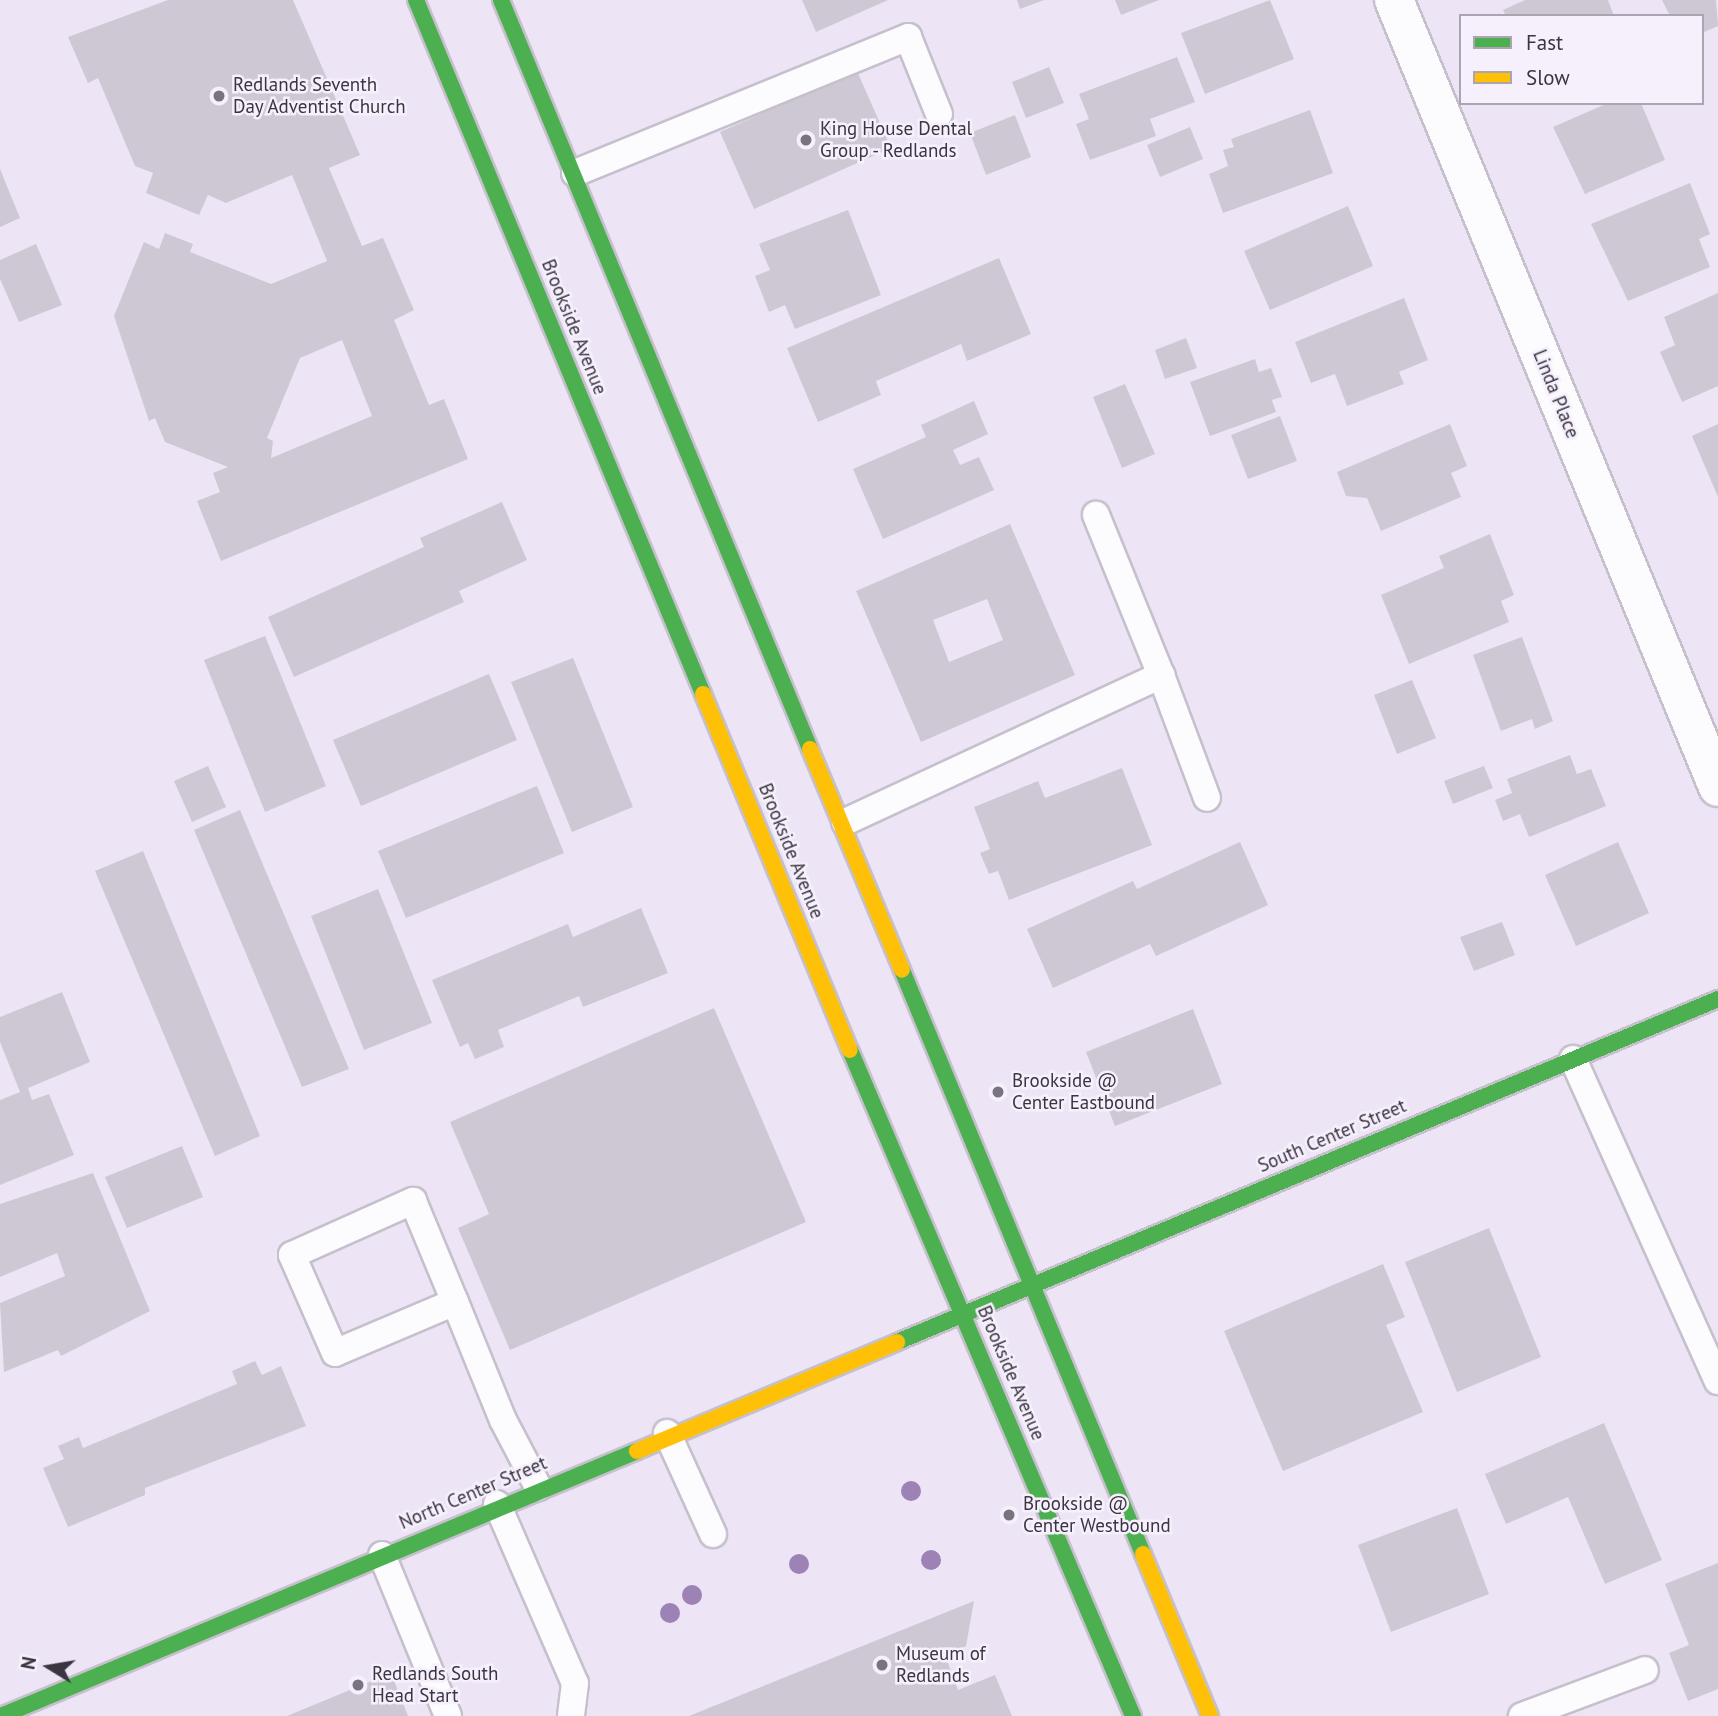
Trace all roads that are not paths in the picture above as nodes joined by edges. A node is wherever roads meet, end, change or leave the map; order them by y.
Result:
1 (416, 0) edge
2 (501, 0) edge
3 (1394, 0) edge
4 (939, 114) dead end
5 (575, 173) junction
6 (1096, 515) dead end
7 (1161, 676) junction
8 (1718, 787) edge
9 (1207, 797) dead end
10 (845, 822) junction
11 (1718, 999) edge
12 (1573, 1059) junction
13 (1032, 1284) junction
14 (455, 1302) junction
15 (962, 1312) junction
16 (1718, 1381) edge
17 (667, 1433) junction
18 (538, 1487) junction
19 (497, 1504) junction
20 (713, 1534) dead end
21 (382, 1555) junction
22 (1645, 1670) dead end
23 (4, 1711) edge
24 (448, 1716) edge
25 (571, 1716) edge
26 (1133, 1716) edge
27 (1210, 1716) edge
28 (1522, 1716) edge

1 - 15 main road, Brookside Avenue
2 - 5 main road
3 - 8 street, Linda Place
4 - 5 lane
5 - 10 main road
6 - 7 lane
7 - 9 lane
7 - 10 lane
10 - 13 main road
11 - 12 main road, South Center Street
12 - 13 main road, South Center Street
12 - 16 lane
13 - 15 main road, South Center Street
13 - 27 main road
14 - 14 lane
14 - 18 lane
15 - 17 main road, North Center Street
15 - 26 main road, Brookside Avenue
17 - 18 main road, North Center Street
17 - 20 lane
18 - 19 main road, North Center Street
19 - 21 main road, North Center Street
19 - 25 lane
21 - 23 main road, North Center Street
21 - 24 lane
22 - 28 lane

